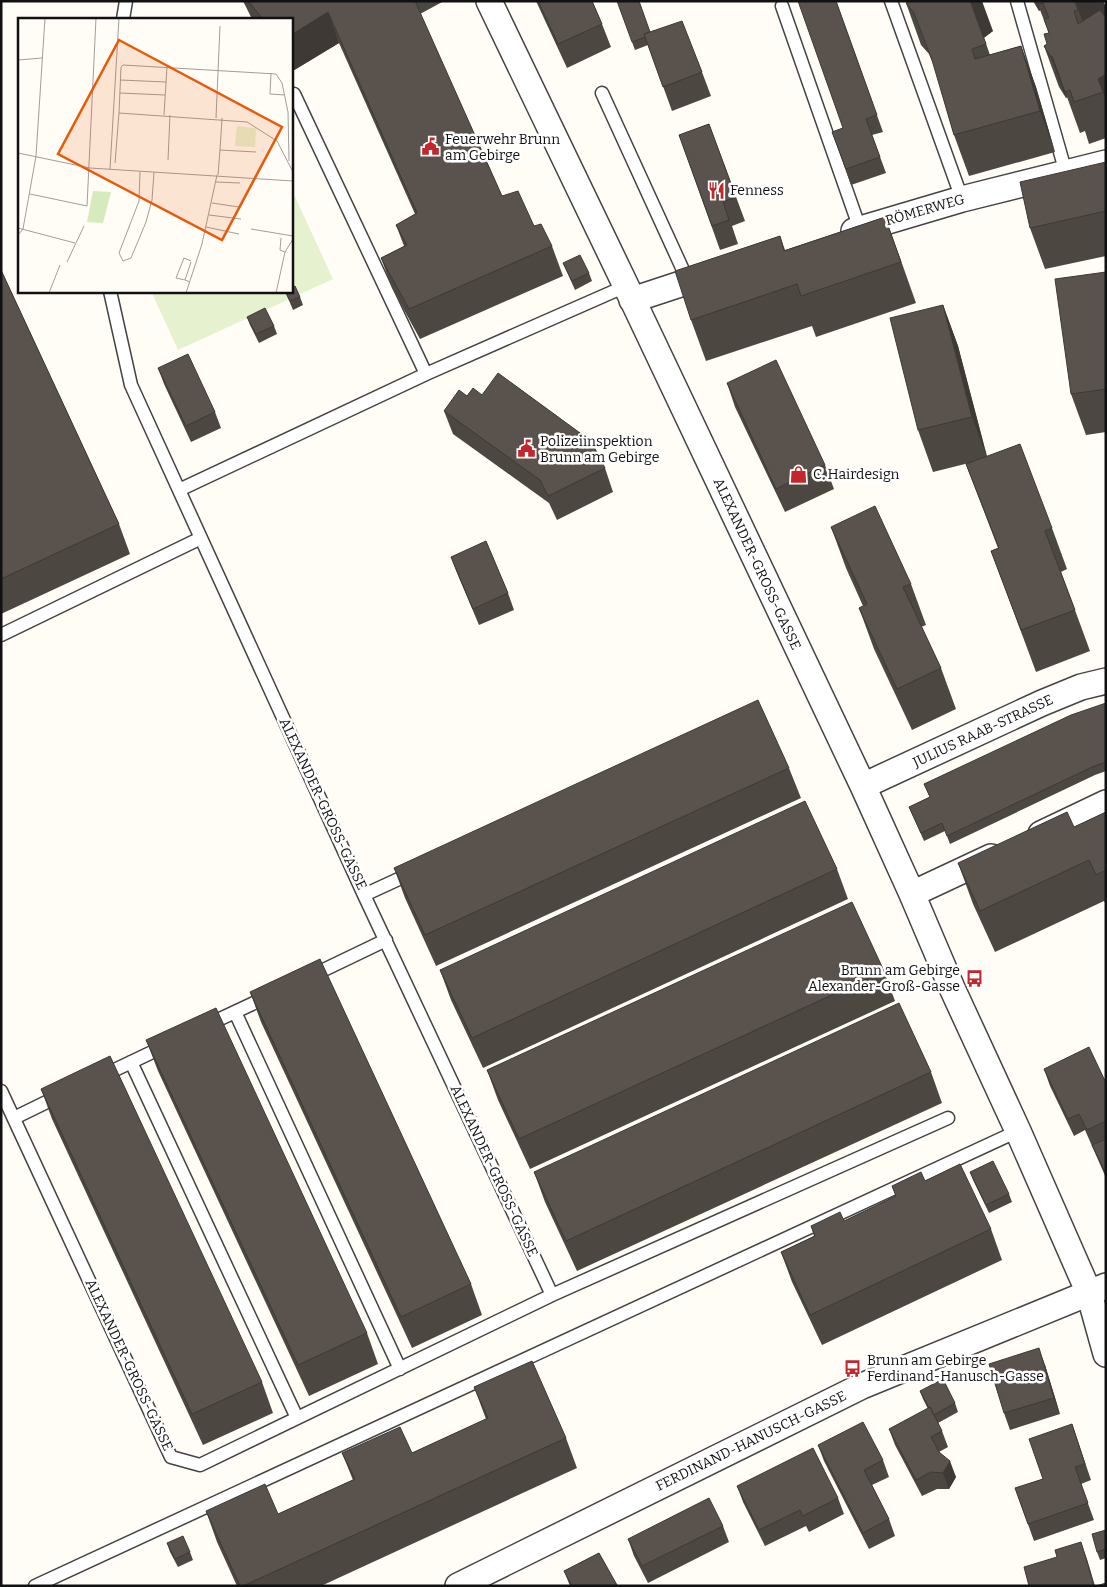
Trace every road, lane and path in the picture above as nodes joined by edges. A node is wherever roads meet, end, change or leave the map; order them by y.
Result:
1 (126, 1) edge
2 (489, 1) edge
3 (891, 1) edge
4 (1017, 1) edge
5 (782, 6) dead end
6 (123, 18) edge
7 (602, 93) dead end
8 (294, 94) dead end
9 (1106, 163) edge
10 (1066, 173) junction
11 (962, 199) junction
12 (860, 229) junction
13 (831, 238) edge
14 (736, 266) edge
15 (688, 281) junction
16 (110, 292) edge
17 (629, 293) junction
18 (426, 374) junction
19 (179, 490) junction
20 (201, 538) junction
21 (1, 635) edge
22 (1106, 682) edge
23 (863, 786) junction
24 (1106, 803) edge
25 (428, 866) edge
26 (912, 894) junction
27 (364, 895) junction
28 (386, 940) junction
29 (297, 982) edge
30 (279, 991) edge
31 (235, 1012) junction
32 (192, 1033) edge
33 (174, 1041) edge
34 (131, 1062) junction
35 (89, 1082) edge
36 (72, 1090) edge
37 (1, 1091) edge
38 (14, 1118) junction
39 (948, 1118) dead end
40 (1018, 1131) junction
41 (1097, 1290) edge
42 (552, 1296) junction
43 (1106, 1354) edge
44 (400, 1369) junction
45 (296, 1418) junction
46 (35, 1586) edge
47 (458, 1586) edge

1 - 6 lane
2 - 17 street, ALEXANDER-GROSS-GASSE
3 - 11 lane
4 - 10 lane
5 - 12 lane
7 - 15 lane
8 - 18 lane
9 - 10 street, RÖMERWEG
10 - 11 street, RÖMERWEG
11 - 12 street, RÖMERWEG
12 - 13 street, RÖMERWEG
14 - 15 street
15 - 17 street
16 - 19 lane, ALEXANDER-GROSS-GASSE
17 - 18 lane
17 - 23 street, ALEXANDER-GROSS-GASSE
18 - 19 lane
19 - 20 lane, ALEXANDER-GROSS-GASSE
20 - 21 lane
20 - 27 lane, ALEXANDER-GROSS-GASSE
22 - 23 street, JULIUS RAAB-STRASSE
23 - 26 street, ALEXANDER-GROSS-GASSE
24 - 26 street
25 - 27 lane
26 - 40 street, ALEXANDER-GROSS-GASSE
27 - 28 lane, ALEXANDER-GROSS-GASSE
28 - 29 lane
28 - 42 lane, ALEXANDER-GROSS-GASSE
30 - 31 lane
31 - 32 lane
31 - 44 lane
33 - 34 lane
34 - 35 lane
34 - 45 lane
36 - 38 lane
37 - 38 lane, ALEXANDER-GROSS-GASSE
38 - 45 lane, ALEXANDER-GROSS-GASSE
39 - 42 lane
40 - 41 street, ALEXANDER-GROSS-GASSE
40 - 46 lane
41 - 43 street, ALEXANDER-GROSS-GASSE
41 - 47 street, FERDINAND-HANUSCH-GASSE
42 - 44 lane, ALEXANDER-GROSS-GASSE
44 - 45 lane, ALEXANDER-GROSS-GASSE

